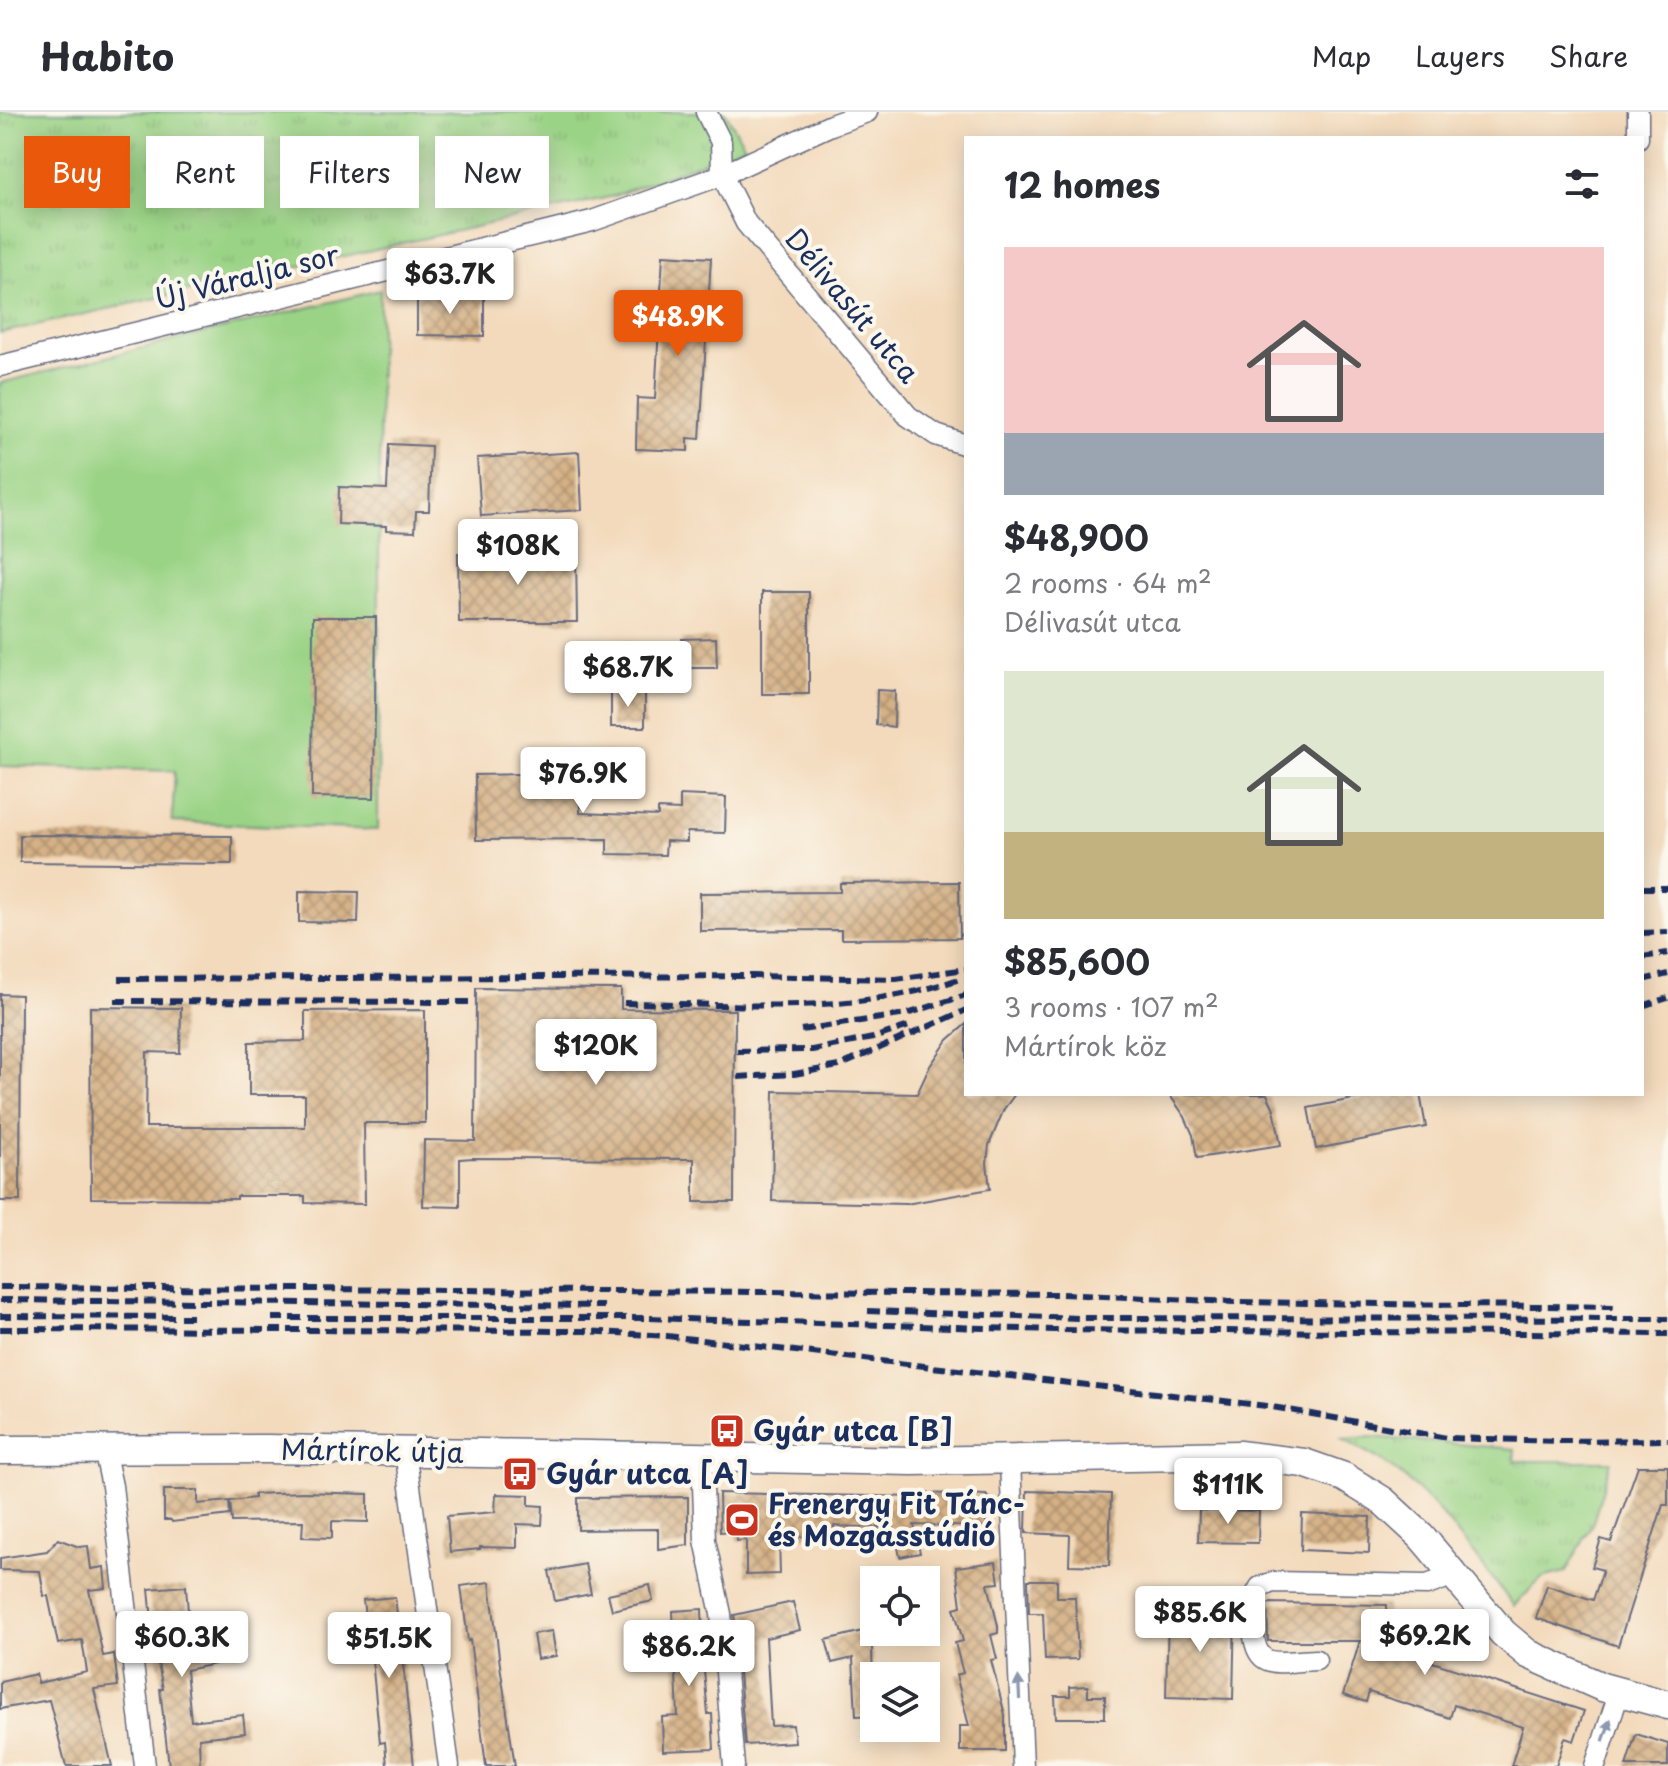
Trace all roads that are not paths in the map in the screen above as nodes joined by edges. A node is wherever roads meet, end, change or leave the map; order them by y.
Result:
1 (706, 112) edge
2 (867, 112) edge
3 (1638, 112) edge
4 (1638, 136) edge
5 (722, 175) junction
6 (0, 366) edge
7 (964, 444) edge
8 (104, 1449) junction
9 (0, 1450) edge
10 (405, 1451) junction
11 (702, 1458) junction
12 (1010, 1461) junction
13 (1452, 1570) junction
14 (1316, 1660) dead end
15 (1619, 1693) junction
16 (1668, 1705) edge
17 (145, 1766) edge
18 (449, 1766) edge
19 (734, 1766) edge
20 (1023, 1766) edge
21 (1595, 1766) edge

1 - 5 street
2 - 5 street, Új Váralja sor
3 - 4 street
5 - 6 street, Új Váralja sor
5 - 7 street, Délivasút utca
8 - 9 street, Mártírok útja
8 - 10 street, Mártírok útja
8 - 17 street
10 - 11 street, Mártírok útja
10 - 18 street
11 - 12 street, Mártírok útja
11 - 19 street
12 - 13 street, Mártírok útja
20 -> 12 street
13 - 14 street
13 - 15 street, Mártírok útja
15 - 16 street, Mártírok útja
21 -> 15 street

